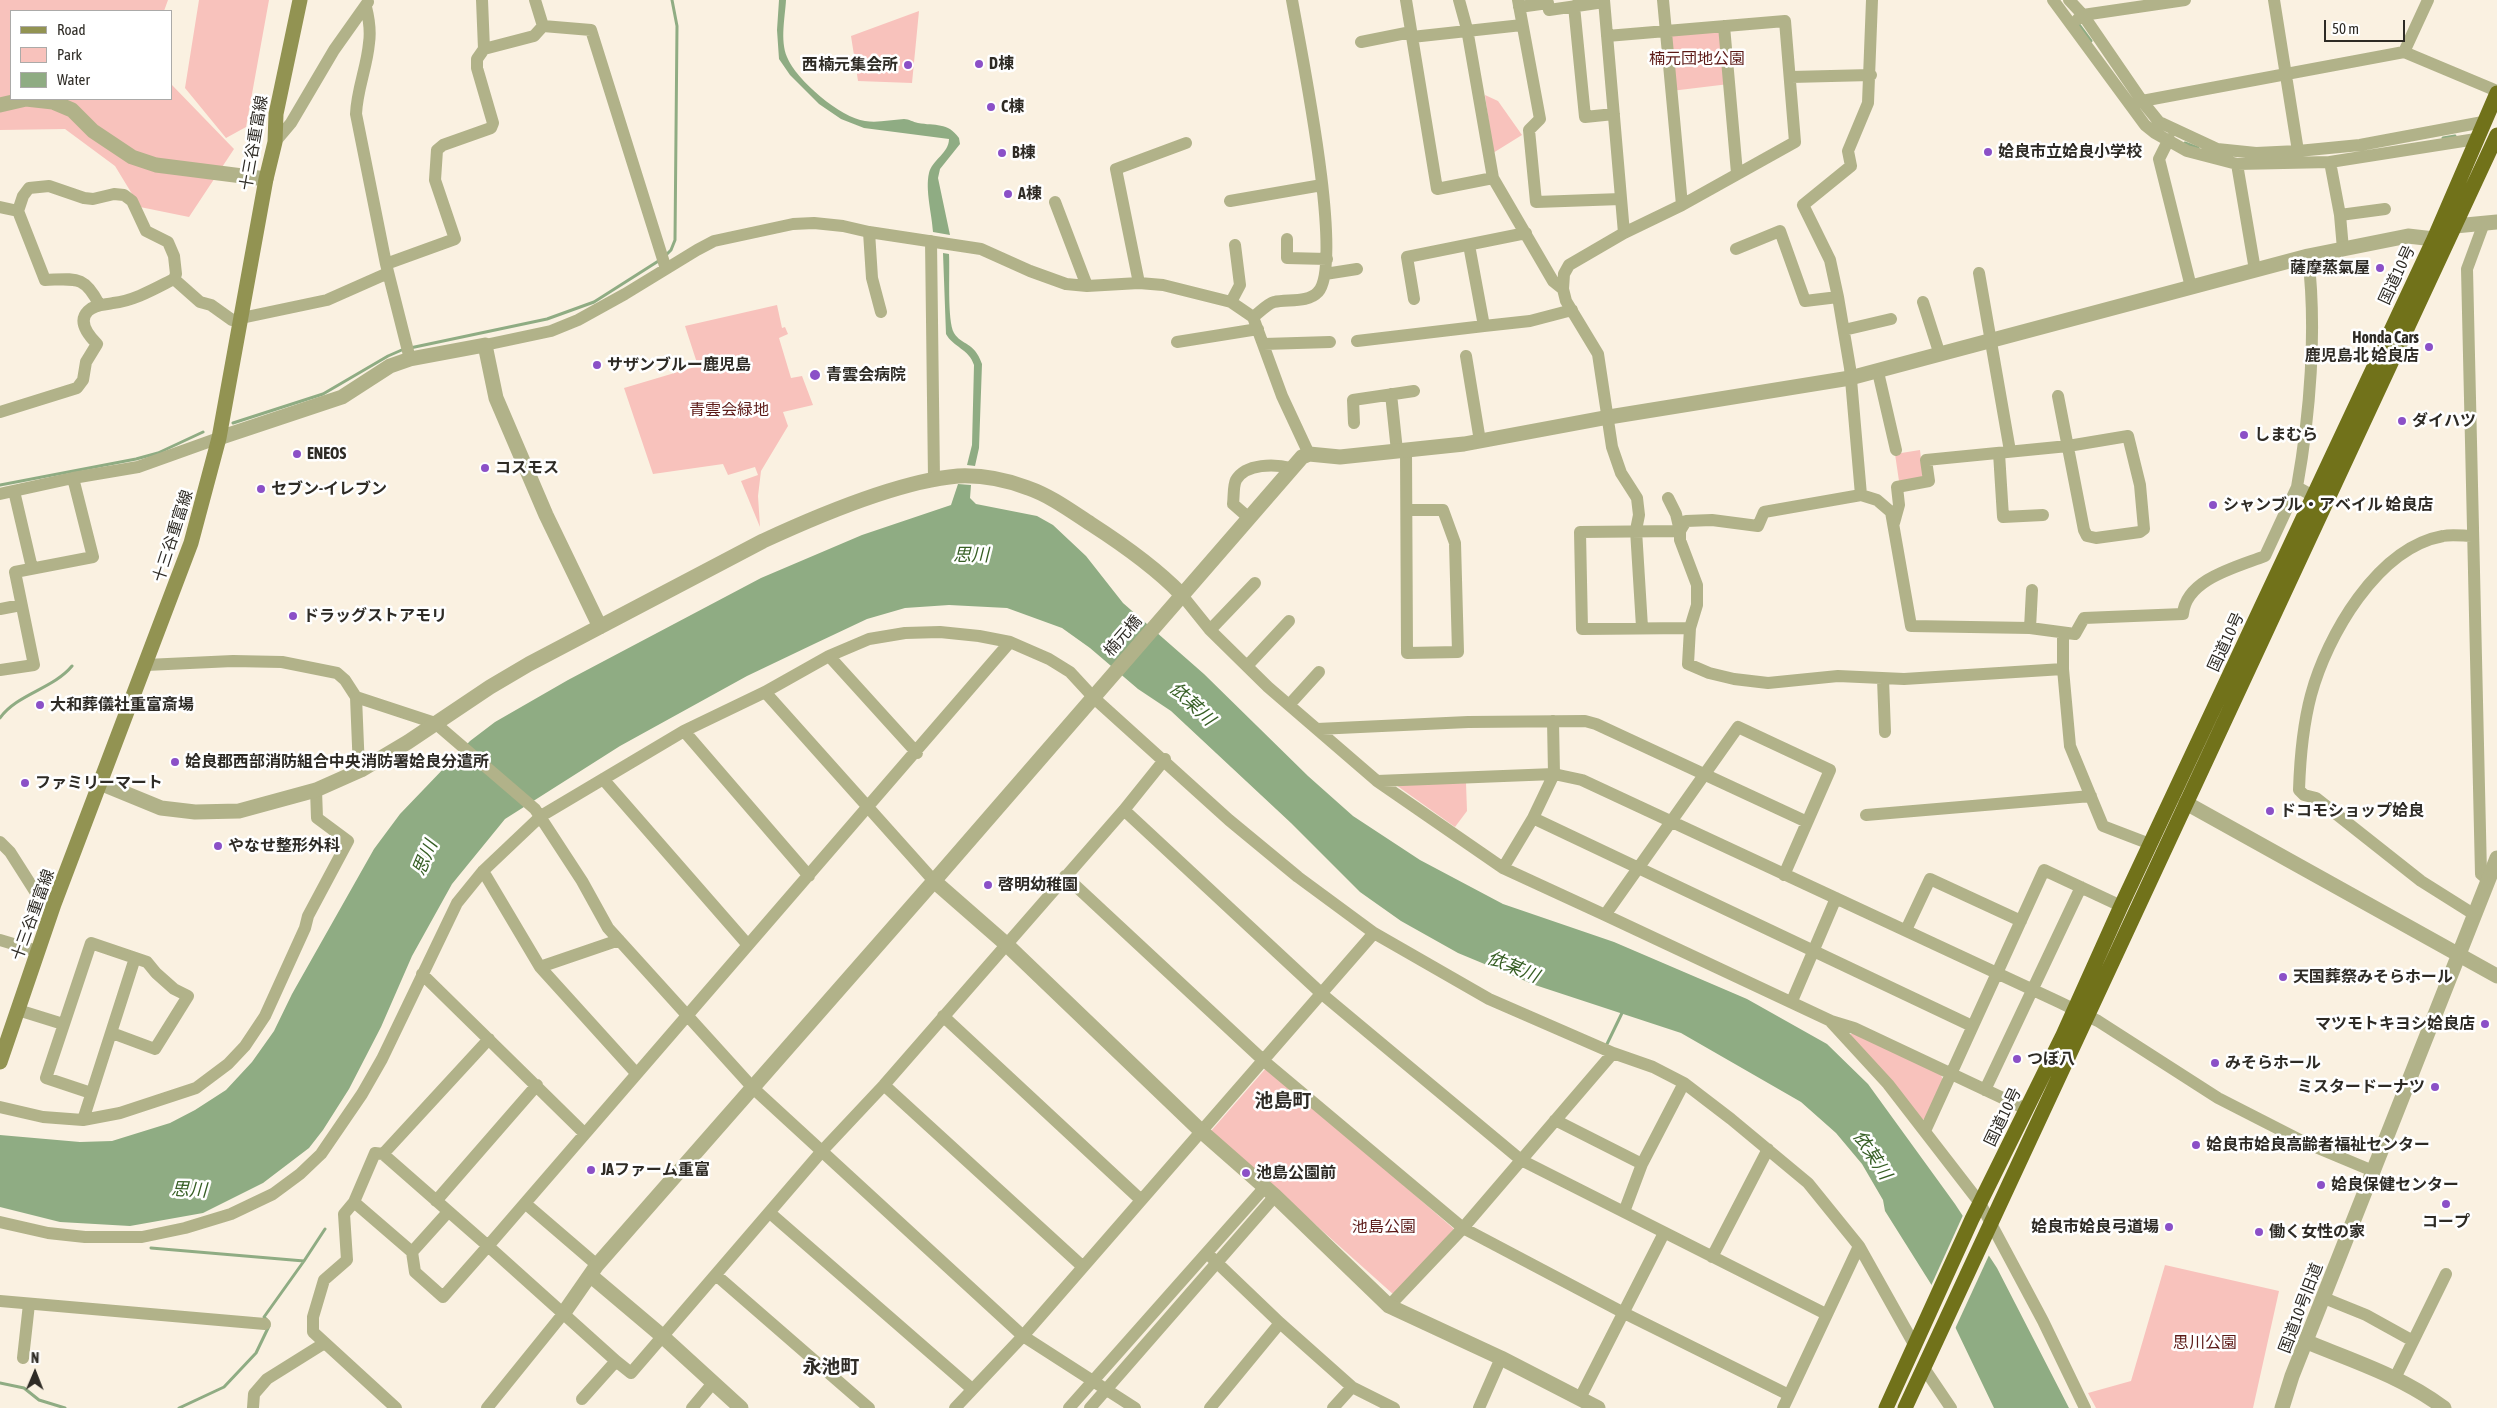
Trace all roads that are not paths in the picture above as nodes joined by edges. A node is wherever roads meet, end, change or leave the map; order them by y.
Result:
1 (300, 0) edge
2 (482, 0) edge
3 (536, 0) edge
4 (1292, 0) edge
5 (1406, 0) edge
6 (1459, 0) edge
7 (1663, 0) edge
8 (1872, 0) edge
9 (2053, 0) edge
10 (2068, 0) edge
11 (2185, 0) edge
12 (2274, 0) edge
13 (2428, 0) edge
14 (1604, 1) edge
15 (1548, 2) edge
16 (2168, 2) edge
17 (367, 4) edge
18 (1518, 4) edge
19 (1574, 6) junction
20 (2083, 15) junction
21 (2072, 24) junction
22 (1522, 25) junction
23 (543, 26) junction
24 (1724, 26) junction
25 (1467, 30) junction
26 (1665, 31) junction
27 (1412, 34) junction
28 (1607, 36) junction
29 (1361, 42) dead end
30 (484, 49) junction
31 (2404, 52) junction
32 (1870, 75) junction
33 (2286, 76) junction
34 (1791, 77) junction
35 (2497, 92) edge
36 (22, 100) edge
37 (35, 100) edge
38 (2142, 101) junction
39 (0, 105) edge
40 (1614, 114) junction
41 (2483, 122) junction
42 (2497, 135) edge
43 (2169, 139) junction
44 (2476, 139) junction
45 (275, 142) junction
46 (1186, 144) dead end
47 (2298, 151) junction
48 (2330, 162) junction
49 (2237, 164) junction
50 (1737, 173) junction
51 (1493, 178) junction
52 (266, 179) junction
53 (1322, 185) junction
54 (1621, 199) junction
55 (1230, 201) dead end
56 (1055, 202) dead end
57 (1682, 205) junction
58 (0, 207) edge
59 (2385, 209) dead end
60 (18, 211) junction
61 (2340, 215) junction
62 (2490, 223) edge
63 (2455, 226) junction
64 (868, 232) junction
65 (1526, 233) junction
66 (1624, 233) junction
67 (1287, 239) dead end
68 (2434, 239) junction
69 (932, 241) junction
70 (1235, 245) dead end
71 (1469, 245) junction
72 (1736, 249) dead end
73 (2344, 249) junction
74 (2308, 256) junction
75 (1327, 259) junction
76 (666, 267) junction
77 (387, 268) junction
78 (1357, 269) dead end
79 (2255, 270) junction
80 (1978, 273) dead end
81 (1325, 274) junction
82 (174, 279) junction
83 (1139, 283) junction
84 (1087, 286) junction
85 (2191, 287) junction
86 (1563, 288) junction
87 (1838, 297) junction
88 (1414, 299) dead end
89 (1231, 302) junction
90 (1923, 302) dead end
91 (99, 304) junction
92 (1572, 310) junction
93 (881, 312) dead end
94 (242, 318) junction
95 (1892, 319) dead end
96 (1255, 323) junction
97 (1484, 326) junction
98 (1844, 330) junction
99 (1357, 341) dead end
100 (1991, 341) junction
101 (1177, 342) dead end
102 (1330, 342) dead end
103 (1264, 344) junction
104 (486, 345) junction
105 (1940, 355) junction
106 (1466, 356) dead end
107 (410, 359) junction
108 (1878, 372) junction
109 (1850, 378) junction
110 (1414, 391) dead end
111 (1391, 394) junction
112 (2058, 396) dead end
113 (0, 412) edge
114 (1609, 417) junction
115 (1354, 423) dead end
116 (219, 438) junction
117 (1480, 441) junction
118 (2068, 446) junction
119 (1401, 450) junction
120 (1896, 450) dead end
121 (2005, 452) junction
122 (1309, 454) junction
123 (1291, 468) junction
124 (74, 478) junction
125 (934, 479) junction
126 (2297, 488) junction
127 (14, 491) junction
128 (0, 494) edge
129 (1861, 495) junction
130 (2313, 496) junction
131 (1668, 498) dead end
132 (1407, 510) junction
133 (2043, 515) dead end
134 (1249, 518) junction
135 (1894, 524) junction
136 (1636, 530) junction
137 (1680, 531) junction
138 (2473, 536) junction
139 (32, 568) junction
140 (1256, 583) dead end
141 (2032, 590) dead end
142 (1177, 600) junction
143 (21, 606) junction
144 (0, 609) edge
145 (1289, 621) dead end
146 (600, 627) junction
147 (1642, 627) junction
148 (1690, 628) junction
149 (2030, 628) junction
150 (1210, 630) junction
151 (2063, 633) junction
152 (1010, 642) junction
153 (829, 656) junction
154 (146, 664) junction
155 (1247, 666) junction
156 (2063, 669) junction
157 (0, 670) edge
158 (1319, 672) dead end
159 (1883, 679) junction
160 (764, 692) junction
161 (1096, 694) junction
162 (356, 697) junction
163 (1289, 705) junction
164 (1553, 721) junction
165 (438, 728) junction
166 (1317, 729) junction
167 (684, 731) junction
168 (1886, 732) dead end
169 (916, 753) junction
170 (1164, 759) junction
171 (359, 770) junction
172 (1554, 774) junction
173 (1705, 774) junction
174 (603, 779) junction
175 (1378, 782) junction
176 (100, 783) junction
177 (316, 790) junction
178 (2091, 796) junction
179 (2186, 803) junction
180 (868, 809) junction
181 (1124, 810) junction
182 (538, 812) junction
183 (1866, 815) dead end
184 (1533, 818) junction
185 (1673, 820) junction
186 (1807, 822) junction
187 (0, 842) edge
188 (2150, 844) junction
189 (2497, 858) edge
190 (1503, 868) junction
191 (1638, 869) junction
192 (483, 871) junction
193 (1784, 875) junction
194 (809, 876) junction
195 (1065, 876) junction
196 (2488, 880) junction
197 (934, 881) junction
198 (2080, 887) junction
199 (1836, 898) junction
200 (54, 904) junction
201 (2121, 906) junction
202 (1605, 915) junction
203 (2475, 915) junction
204 (2021, 921) junction
205 (1906, 930) junction
206 (1374, 933) junction
207 (0, 940) edge
208 (619, 940) junction
209 (1006, 944) junction
210 (748, 945) junction
211 (37, 951) junction
212 (1814, 952) junction
213 (2460, 956) junction
214 (135, 958) junction
215 (540, 967) junction
216 (422, 974) junction
217 (1997, 974) junction
218 (2497, 976) edge
219 (2033, 989) junction
220 (1322, 994) junction
221 (1792, 1001) junction
222 (18, 1010) junction
223 (2080, 1013) junction
224 (688, 1016) junction
225 (943, 1016) junction
226 (1831, 1021) junction
227 (64, 1024) junction
228 (1972, 1026) junction
229 (112, 1034) junction
230 (489, 1039) junction
231 (1612, 1053) junction
232 (1264, 1061) junction
233 (0, 1062) edge
234 (636, 1073) junction
235 (1950, 1075) junction
236 (1684, 1083) junction
237 (537, 1085) junction
238 (884, 1085) junction
239 (753, 1088) junction
240 (1985, 1090) junction
241 (91, 1093) junction
242 (0, 1106) edge
243 (2026, 1108) junction
244 (82, 1120) junction
245 (1556, 1120) junction
246 (1201, 1131) junction
247 (1925, 1131) junction
248 (584, 1133) junction
249 (1768, 1150) junction
250 (822, 1151) junction
251 (383, 1154) junction
252 (1520, 1160) junction
253 (1642, 1164) junction
254 (2373, 1171) junction
255 (1270, 1191) junction
256 (1141, 1200) junction
257 (436, 1201) junction
258 (354, 1202) junction
259 (1980, 1203) junction
260 (526, 1204) junction
261 (448, 1212) junction
262 (1624, 1212) junction
263 (770, 1213) junction
264 (0, 1222) edge
265 (1988, 1227) junction
266 (1463, 1228) junction
267 (1664, 1233) junction
268 (488, 1246) junction
269 (1859, 1246) junction
270 (412, 1252) junction
271 (1712, 1257) junction
272 (1211, 1258) junction
273 (1082, 1266) junction
274 (593, 1270) junction
275 (2446, 1274) dead end
276 (716, 1275) junction
277 (2324, 1298) junction
278 (0, 1300) edge
279 (29, 1304) junction
280 (1389, 1306) junction
281 (1624, 1313) junction
282 (563, 1314) junction
283 (1826, 1314) junction
284 (265, 1324) dead end
285 (1280, 1324) junction
286 (662, 1335) junction
287 (1023, 1336) junction
288 (2413, 1341) junction
289 (2307, 1342) junction
290 (323, 1344) junction
291 (1915, 1346) junction
292 (23, 1358) dead end
293 (1501, 1358) junction
294 (616, 1361) junction
295 (1924, 1368) junction
296 (2395, 1378) junction
297 (1094, 1380) junction
298 (714, 1384) junction
299 (1352, 1387) junction
300 (972, 1389) junction
301 (1106, 1389) junction
302 (1788, 1395) junction
303 (1580, 1398) junction
304 (582, 1399) dead end
305 (1947, 1406) edge
306 (253, 1408) edge
307 (396, 1408) edge
308 (487, 1408) edge
309 (692, 1408) edge
310 (741, 1408) edge
311 (869, 1408) edge
312 (955, 1408) edge
313 (1069, 1408) edge
314 (1090, 1408) edge
315 (1135, 1408) edge
316 (1210, 1408) edge
317 (1333, 1408) edge
318 (1394, 1408) edge
319 (1479, 1408) edge
320 (1598, 1408) edge
321 (1783, 1408) edge
322 (1886, 1408) edge
323 (1905, 1408) edge
324 (2085, 1408) edge
325 (2282, 1408) edge
326 (2444, 1408) edge

1 - 45 main road, 十三谷重富線
2 - 30 street
3 - 23 street
4 - 53 street
5 - 27 street
6 - 25 street
7 - 26 street
8 - 32 street
9 - 21 street
10 - 20 street
11 - 16 street
12 - 33 street
13 - 31 street
14 - 19 street
14 - 28 street
15 - 18 street
15 - 19 street
16 - 20 street
17 - 45 street
17 - 77 street
18 - 22 street
19 - 40 street
20 - 21 street
20 - 38 street
21 - 43 street
22 - 25 street
22 - 54 street
23 - 30 street
23 - 76 street
24 - 26 street
24 - 34 street
24 - 50 street
25 - 27 street
25 - 51 street
26 - 28 street
26 - 57 street
27 - 29 street
27 - 51 street
28 - 40 street
30 - 77 street
31 - 33 street
31 - 35 street
32 - 34 street
32 - 87 street
33 - 38 street
33 - 47 street
34 - 50 street
35 - 41 highway, 国道10号
36 - 39 street
37 - 52 street
38 - 47 street
40 - 54 street
41 - 44 highway, 国道10号
41 - 47 street
42 - 63 highway, 国道10号
43 - 49 street
43 - 85 street
44 - 48 street
44 - 68 highway, 国道10号
45 - 52 main road, 十三谷重富線
46 - 83 street
48 - 49 street
48 - 61 street
49 - 79 street
50 - 57 street
51 - 65 street
52 - 94 main road, 十三谷重富線
53 - 55 street
53 - 75 street
54 - 66 street
56 - 84 street
57 - 66 street
58 - 60 street
59 - 61 street
60 - 82 street
60 - 91 street
61 - 73 street
62 - 63 street
62 - 138 street
63 - 68 street
63 - 179 highway, 国道10号
64 - 69 street
64 - 76 street
64 - 93 street
65 - 71 street
65 - 86 street
66 - 86 street
67 - 75 street
68 - 73 street
68 - 130 highway, 国道10号
69 - 84 street
69 - 125 street
70 - 89 street
71 - 88 street
71 - 97 street
72 - 87 street
73 - 74 street
74 - 79 street
74 - 126 street
75 - 81 street
76 - 104 street
77 - 94 street
77 - 107 street
78 - 81 street
79 - 85 street
80 - 100 street
81 - 96 street
82 - 91 street
82 - 94 street
83 - 84 street
83 - 89 street
85 - 100 street
86 - 92 street
87 - 98 street
89 - 96 street
90 - 105 street
91 - 113 street
92 - 97 street
92 - 114 street
94 - 116 main road, 十三谷重富線
95 - 98 street
96 - 101 street
96 - 103 street
97 - 99 street
98 - 109 street
100 - 105 street
100 - 121 street
102 - 103 street
103 - 122 street
104 - 107 street
104 - 146 street
105 - 108 street
106 - 117 street
107 - 116 street
108 - 109 street
108 - 120 street
109 - 114 street
109 - 129 street
110 - 111 street
111 - 115 street
111 - 119 street
112 - 118 street
114 - 117 street
114 - 136 street
116 - 124 street
116 - 154 main road, 十三谷重富線
117 - 119 street
118 - 118 street
118 - 121 street
119 - 122 street
119 - 132 street
121 - 133 street
121 - 135 street
122 - 123 street, 楠元橋
123 - 134 street, 楠元橋
123 - 134 street
124 - 127 street
124 - 139 street
125 - 142 street
125 - 146 street
126 - 130 street
126 - 151 street
127 - 128 street
127 - 139 street
129 - 135 street
129 - 137 street
130 - 188 highway, 国道10号
131 - 137 street
132 - 132 street
134 - 142 street, 楠元橋
135 - 149 street
136 - 137 street
136 - 147 street
136 - 147 street
137 - 148 street
138 - 196 street
138 - 203 street
139 - 143 street
140 - 150 street
141 - 149 street
142 - 150 street
142 - 161 street, 楠元橋
143 - 144 street
143 - 157 street
145 - 155 street
146 - 165 street
147 - 148 street
148 - 159 street
149 - 151 street
150 - 155 street
151 - 156 street
152 - 153 street
152 - 161 street
152 - 169 street
153 - 160 street
153 - 169 street
154 - 162 street
154 - 176 main road, 十三谷重富線
155 - 163 street
156 - 159 street
156 - 178 street
158 - 163 street
159 - 168 street
160 - 167 street
160 - 180 street
161 - 170 street
161 - 197 street, 楠元橋
162 - 165 street
162 - 171 street
163 - 166 street
164 - 166 street
164 - 172 street
164 - 173 street
165 - 171 street
165 - 182 street
166 - 175 street
167 - 174 street
167 - 194 street
169 - 180 street
170 - 181 street
170 - 206 street
171 - 177 street
172 - 175 street
172 - 184 street
172 - 185 street
173 - 185 street
173 - 186 street
173 - 186 street
174 - 182 street
174 - 210 street
175 - 190 street
176 - 177 street
176 - 200 main road, 十三谷重富線
177 - 244 street
178 - 183 street
178 - 188 street
179 - 213 street
179 - 223 highway, 国道10号
180 - 194 street
180 - 197 street
181 - 195 street
181 - 220 street
182 - 192 street
182 - 208 street
184 - 190 street
184 - 191 street
185 - 191 street
185 - 193 street
186 - 193 street
187 - 200 street
188 - 201 highway, 国道10号
189 - 196 street, 国道10号旧道
190 - 202 street
191 - 202 street
191 - 212 street
192 - 215 street
192 - 216 street
193 - 199 street
194 - 210 street
195 - 209 street
195 - 232 street
196 - 203 street, 国道10号旧道
197 - 209 street
197 - 239 street, 楠元橋
198 - 201 street
198 - 204 street
198 - 219 street
199 - 205 street
199 - 212 street
200 - 211 main road, 十三谷重富線
201 - 223 highway, 国道10号
202 - 221 street
203 - 213 street, 国道10号旧道
204 - 205 street
204 - 217 street
205 - 217 street
206 - 220 street
206 - 231 street
207 - 211 street
208 - 215 street
208 - 224 street
209 - 225 street
209 - 246 street
210 - 224 street
211 - 222 main road, 十三谷重富線
212 - 221 street
212 - 228 street
213 - 218 street
213 - 254 street, 国道10号旧道
214 - 227 street
214 - 229 street
214 - 229 street
215 - 234 street
216 - 230 street
216 - 264 street
217 - 219 street
217 - 228 street
219 - 223 street
219 - 240 street
220 - 232 street
220 - 252 street
221 - 226 street
222 - 227 street
222 - 233 main road, 十三谷重富線
223 - 243 highway, 国道10号
223 - 254 street
223 - 265 highway, 国道10号
224 - 234 street
224 - 239 street
225 - 238 street
225 - 256 street
226 - 235 street
226 - 247 street
227 - 241 street
228 - 235 street
229 - 241 street
230 - 237 street
230 - 251 street
231 - 236 street
231 - 245 street
232 - 246 street
232 - 266 street
234 - 248 street
235 - 240 street
235 - 247 street
236 - 249 street
236 - 253 street
237 - 248 street
237 - 257 street
238 - 250 street
238 - 273 street
239 - 250 street
239 - 274 street, 楠元橋
240 - 243 street
241 - 244 street
242 - 244 street
243 - 259 highway, 国道10号
245 - 252 street
245 - 253 street
246 - 255 street
246 - 256 street
247 - 259 street
248 - 260 street
249 - 269 street
249 - 271 street
250 - 263 street
250 - 287 street
251 - 257 street
251 - 258 street
252 - 262 street
252 - 266 street
253 - 262 street
254 - 277 street, 国道10号旧道
255 - 272 street
255 - 280 street
256 - 273 street
257 - 261 street
258 - 270 street
258 - 290 street
259 - 265 street
259 - 291 highway, 国道10号
260 - 268 street
260 - 274 street
261 - 268 street
261 - 270 street
262 - 267 street
263 - 276 street
263 - 300 street
265 - 295 highway, 国道10号
265 - 324 street
266 - 280 street
266 - 281 street
267 - 271 street
267 - 281 street
268 - 270 street
268 - 282 street
269 - 283 street
269 - 291 street
271 - 283 street
272 - 285 street
272 - 297 street
272 - 301 street
273 - 287 street
274 - 282 street, 楠元橋
274 - 286 street
275 - 288 street
276 - 286 street
276 - 311 street
277 - 288 street
277 - 289 street, 国道10号旧道
278 - 279 street
279 - 284 street
279 - 292 street
280 - 293 street
281 - 302 street
281 - 303 street
282 - 294 street
282 - 308 street
283 - 302 street
285 - 299 street
285 - 316 street
286 - 294 street
286 - 298 street
287 - 297 street
287 - 300 street
288 - 296 street
289 - 296 street
289 - 325 street, 国道10号旧道
290 - 306 street
290 - 307 street
291 - 322 highway
293 - 303 street
293 - 319 street
294 - 304 street
295 - 305 street
295 - 323 highway, 国道10号
296 - 326 street
297 - 301 street
297 - 313 street
298 - 309 street
298 - 310 street
299 - 317 street
299 - 318 street
300 - 312 street
301 - 314 street
301 - 315 street
302 - 321 street
303 - 320 street

